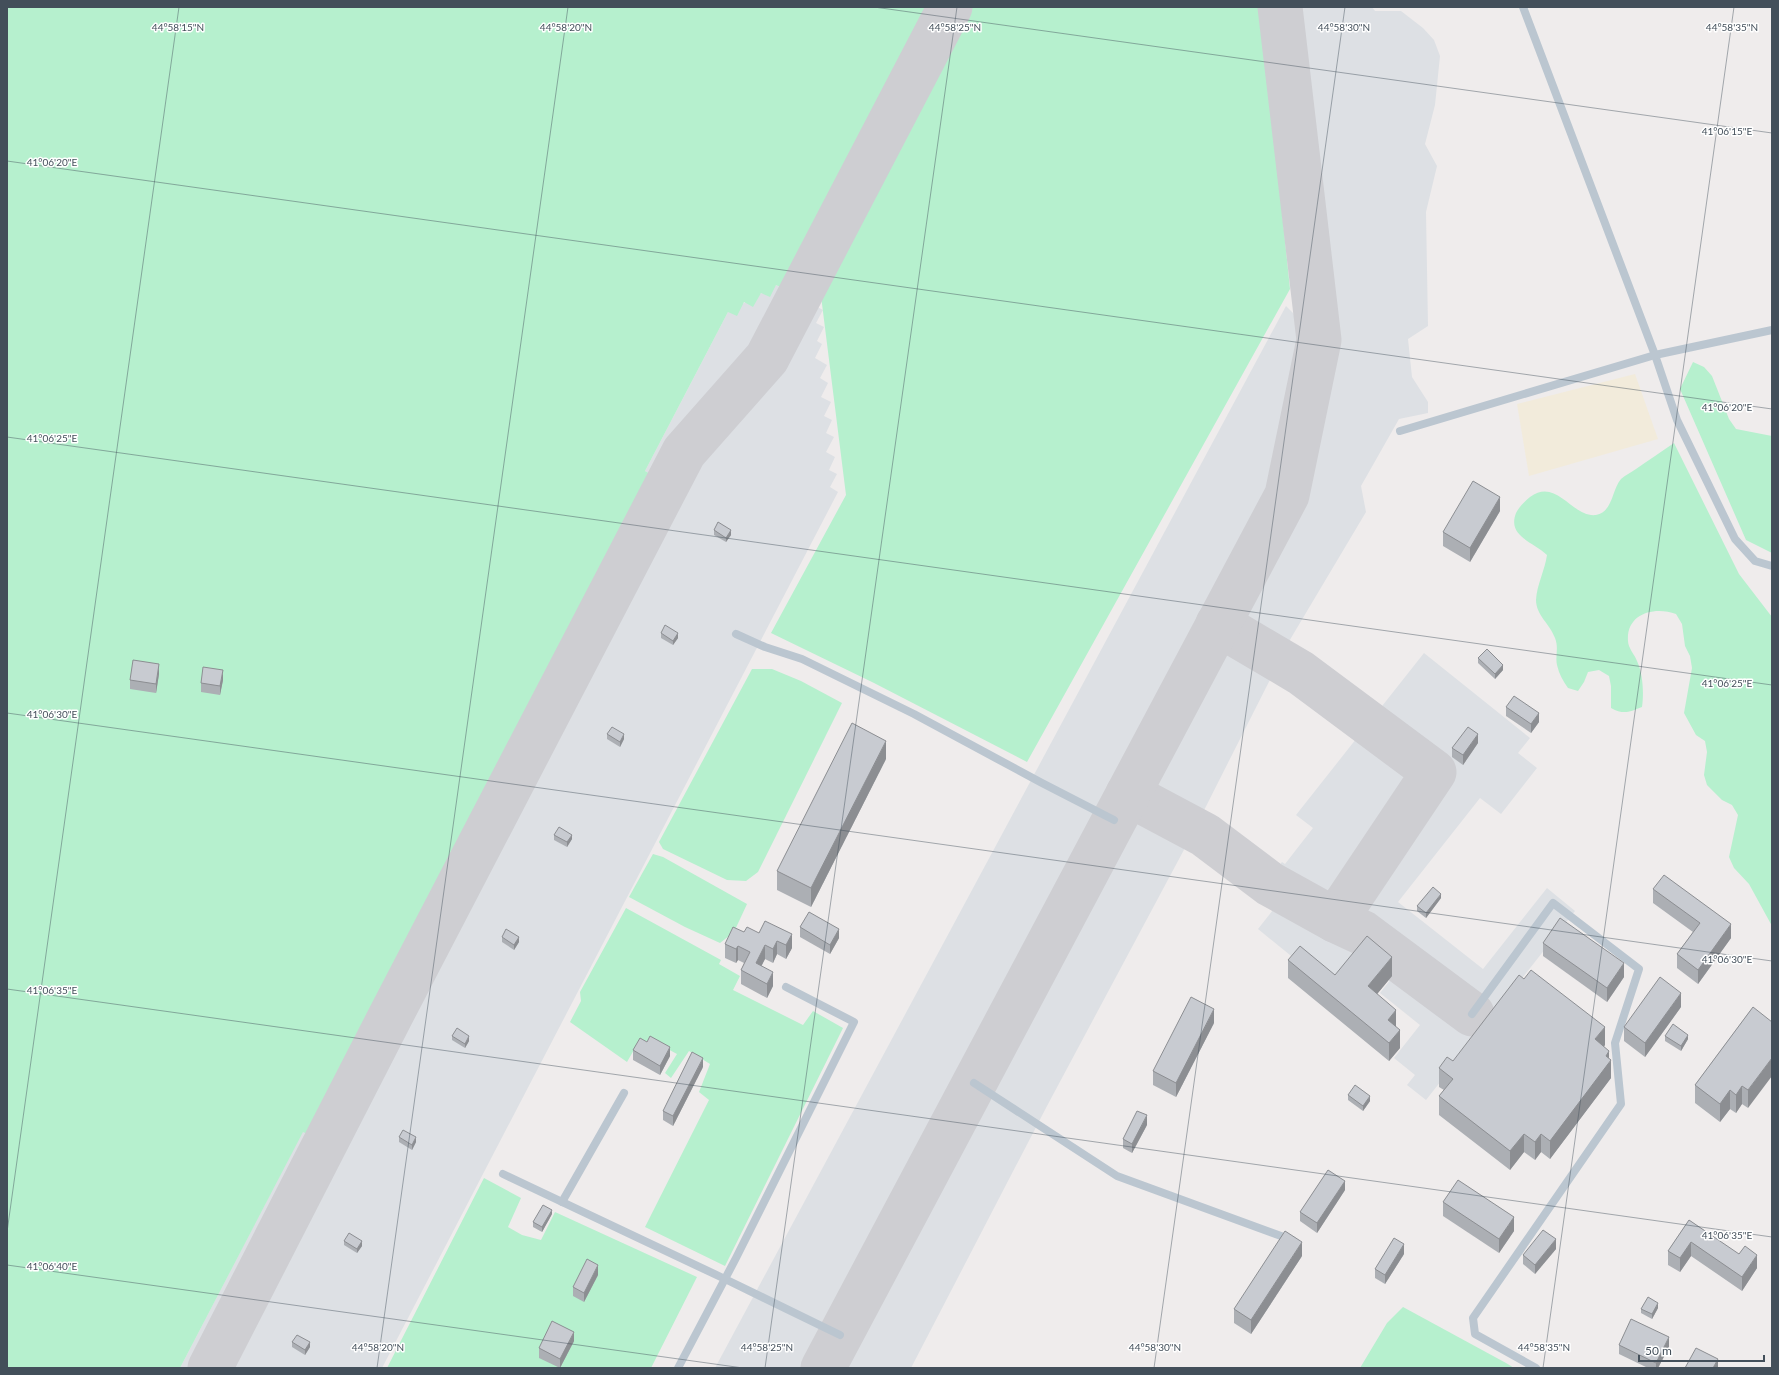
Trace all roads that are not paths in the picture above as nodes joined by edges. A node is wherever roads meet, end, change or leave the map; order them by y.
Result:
1 (1524, 7) edge
2 (1772, 330) edge
3 (1655, 355) junction
4 (1400, 431) dead end
5 (1772, 566) edge
6 (736, 634) dead end
7 (1114, 820) dead end
8 (786, 987) dead end
9 (1472, 1014) dead end
10 (974, 1084) dead end
11 (624, 1093) dead end
12 (503, 1174) dead end
13 (562, 1202) junction
14 (1298, 1243) edge
15 (725, 1279) junction
16 (840, 1335) dead end
17 (678, 1368) edge
18 (1536, 1368) edge

1 - 3 lane
2 - 3 lane
3 - 4 lane
3 - 5 lane
6 - 7 lane
8 - 15 lane
9 - 18 lane
10 - 14 lane
11 - 13 lane
12 - 13 lane
13 - 15 lane
15 - 16 lane
15 - 17 lane

